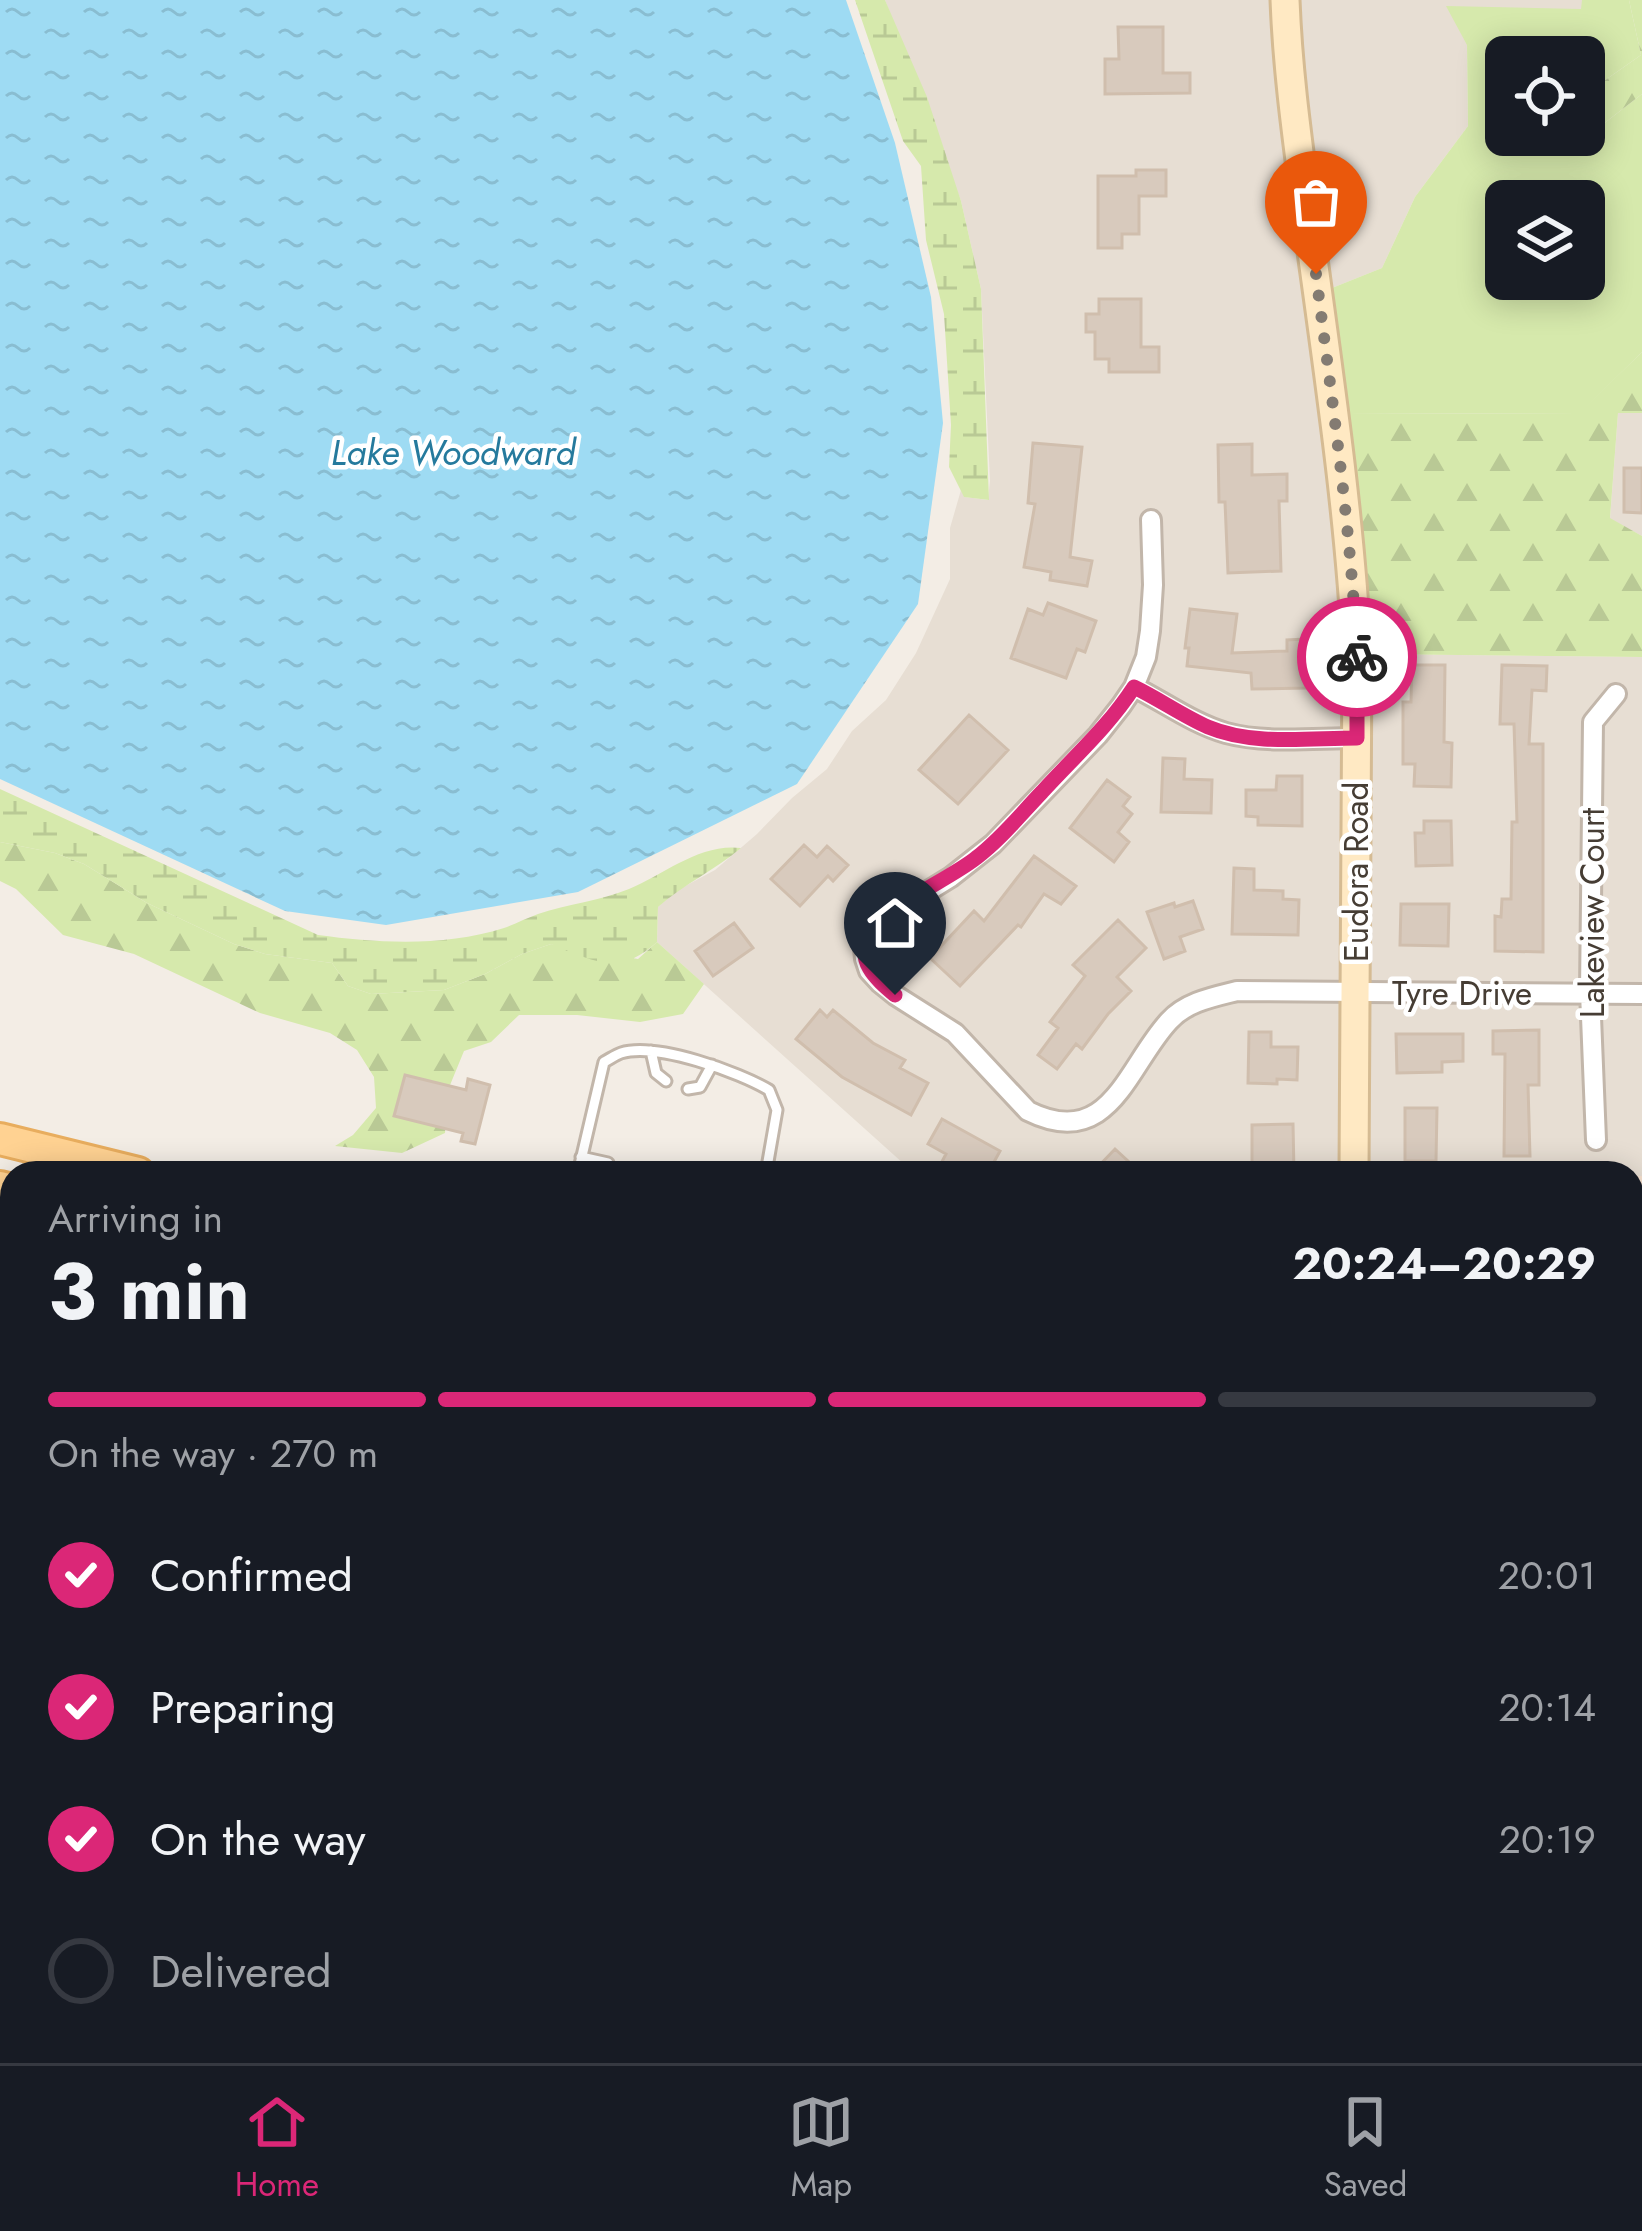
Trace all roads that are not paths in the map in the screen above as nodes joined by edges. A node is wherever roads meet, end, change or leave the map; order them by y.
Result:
1 (1285, 0) edge
2 (1151, 520) dead end
3 (1134, 687) junction
4 (1616, 694) dead end
5 (1357, 738) junction
6 (1590, 992) junction
7 (1355, 993) junction
8 (1642, 994) edge
9 (651, 1052) junction
10 (712, 1065) junction
11 (666, 1081) dead end
12 (688, 1089) dead end
13 (0, 1139) edge
14 (1596, 1140) dead end
15 (581, 1157) junction
16 (89, 1161) edge
17 (580, 1161) edge
18 (599, 1161) edge
19 (768, 1161) edge
20 (1354, 1161) edge

1 - 5 street, Eudora Road
2 - 3 street
3 - 5 street
3 - 7 street, Tyre Drive
4 - 6 street, Lakeview Court
5 - 7 street, Eudora Road
6 - 7 street, Tyre Drive
6 - 8 street, Tyre Drive
6 - 14 street, Lakeview Court
7 - 20 street, Eudora Road
9 - 10 lane
9 - 11 lane
9 - 15 lane
10 - 12 lane
10 - 19 lane
13 - 16 main road
15 - 17 lane
15 - 18 lane

